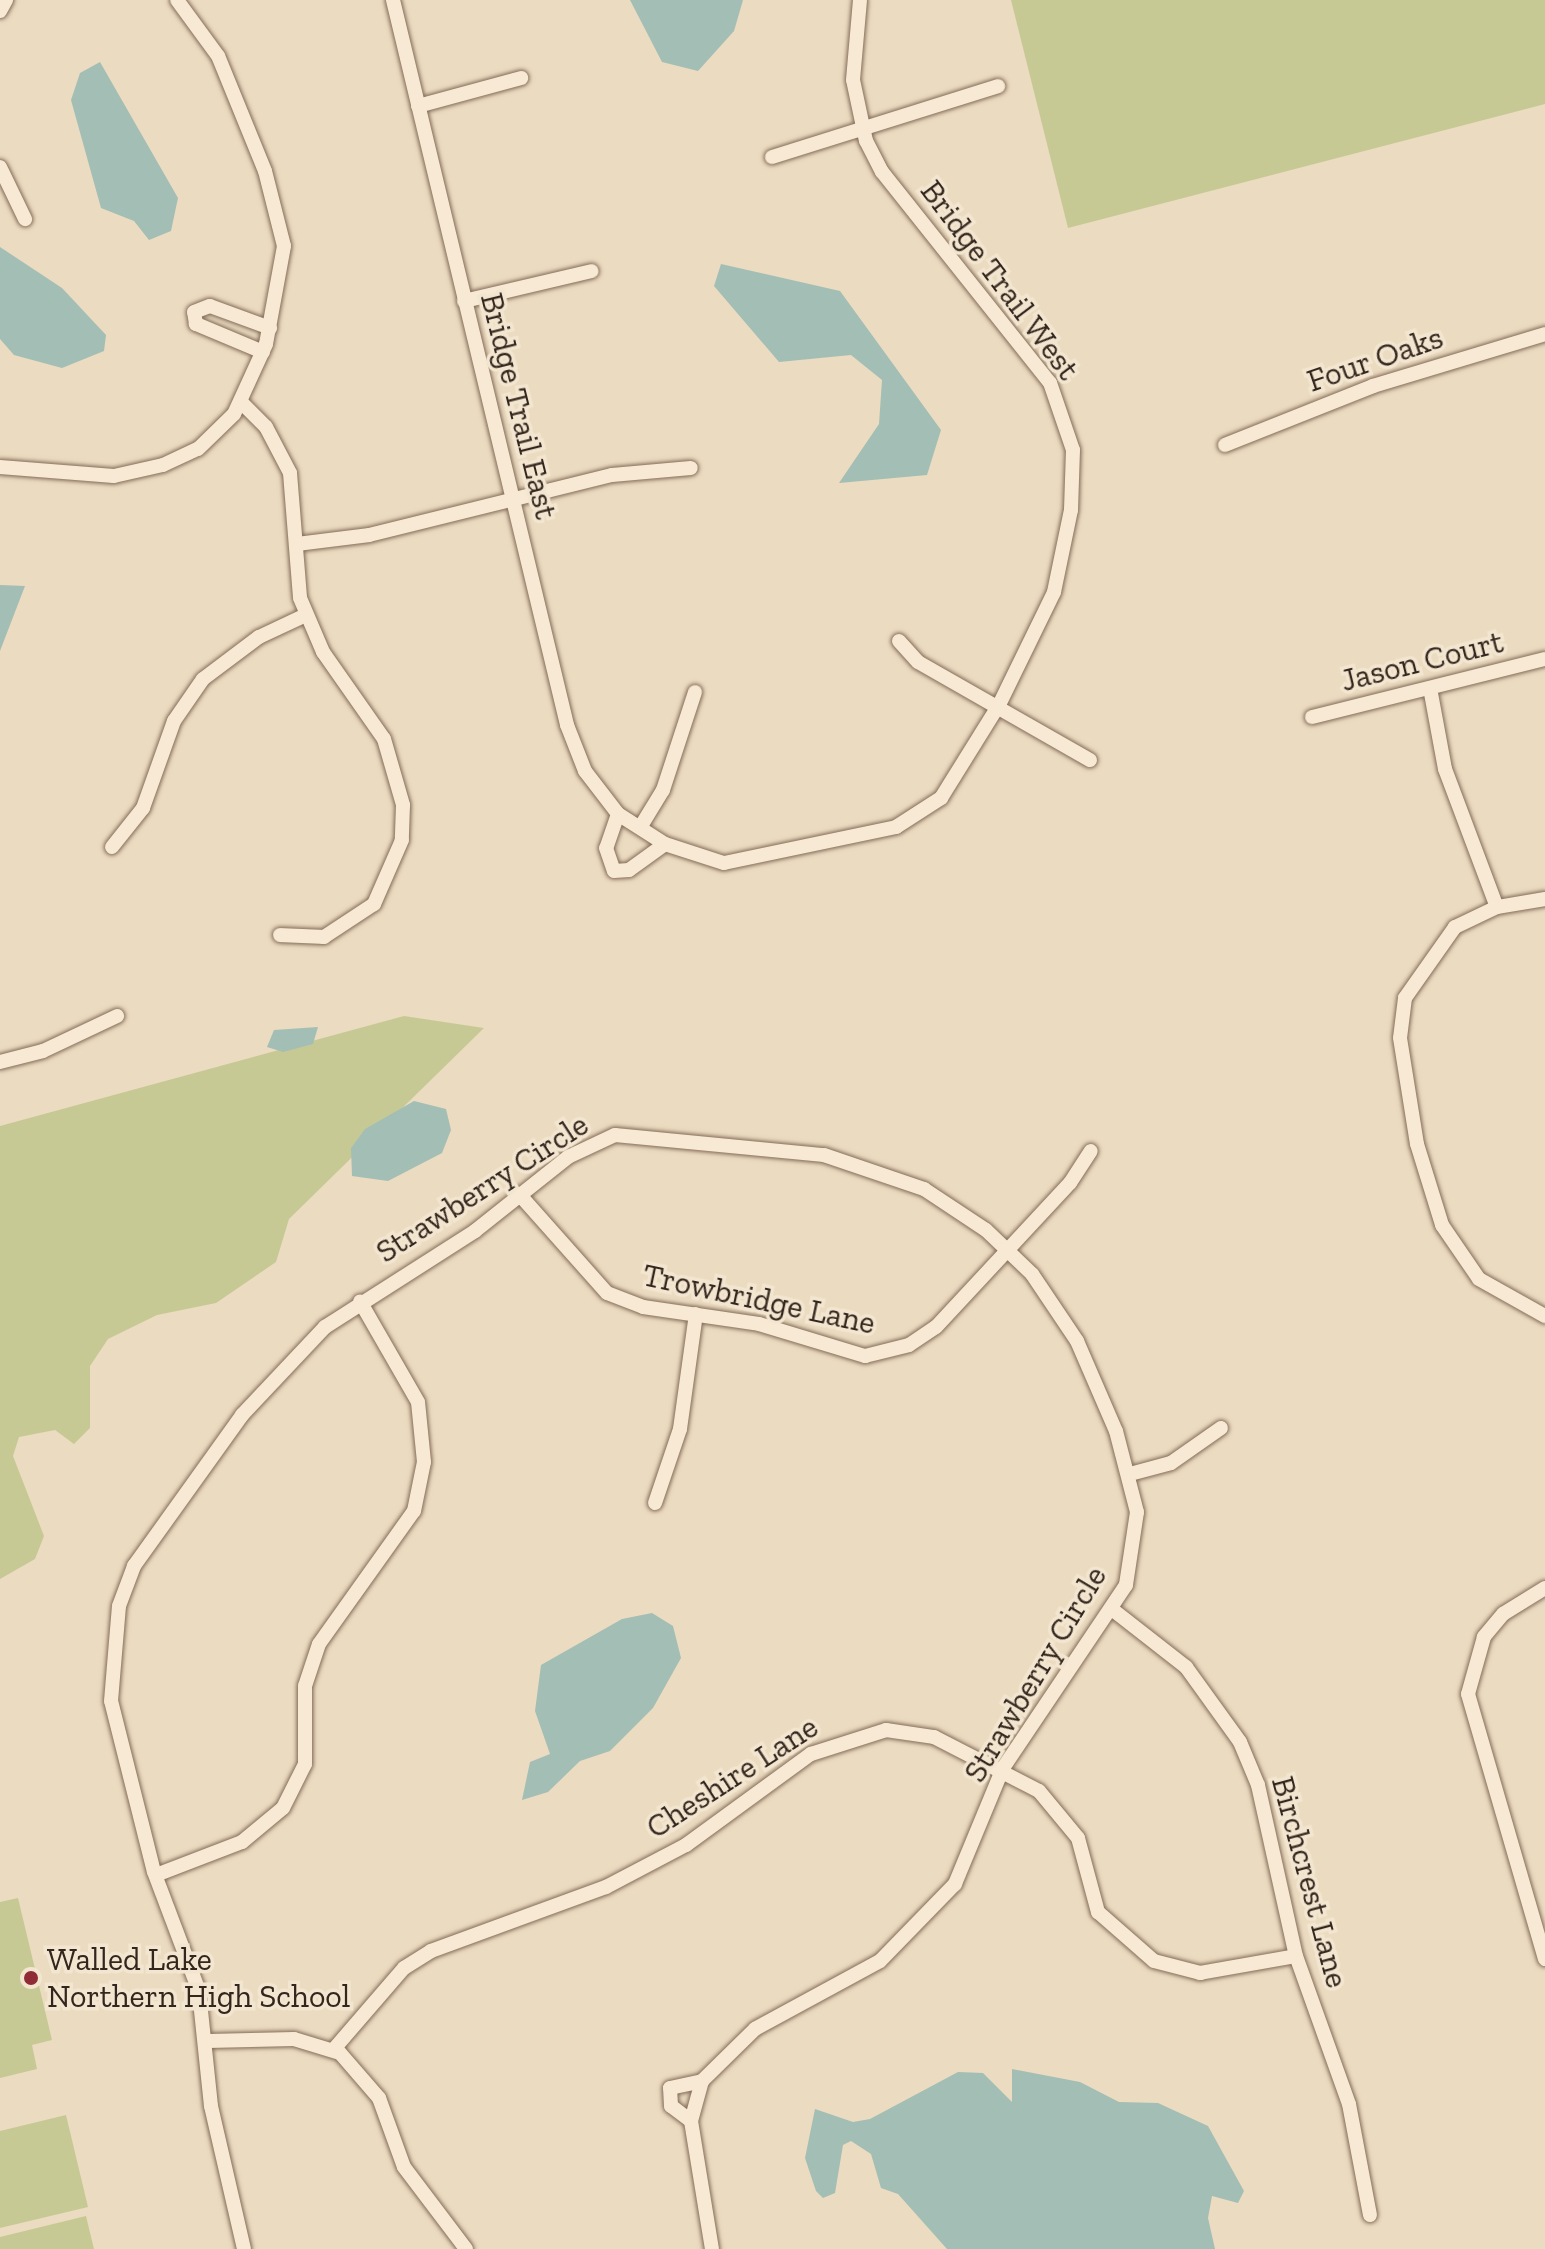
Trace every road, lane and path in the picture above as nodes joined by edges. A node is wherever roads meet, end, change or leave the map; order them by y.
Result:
1 (6, 0) edge
2 (177, 0) edge
3 (393, 0) edge
4 (860, 0) edge
5 (0, 11) edge
6 (521, 78) dead end
7 (998, 86) dead end
8 (418, 106) junction
9 (863, 128) junction
10 (772, 157) dead end
11 (0, 167) edge
12 (25, 219) dead end
13 (592, 271) dead end
14 (464, 301) junction
15 (270, 328) junction
16 (1545, 334) edge
17 (263, 352) junction
18 (241, 402) junction
19 (1225, 445) dead end
20 (0, 467) edge
21 (691, 468) dead end
22 (513, 501) junction
23 (297, 544) junction
24 (306, 615) junction
25 (899, 641) dead end
26 (1545, 659) edge
27 (1430, 688) junction
28 (695, 692) dead end
29 (999, 705) junction
30 (1312, 717) dead end
31 (1090, 760) dead end
32 (618, 814) junction
33 (641, 826) junction
34 (842, 843) joint
35 (665, 844) junction
36 (112, 847) dead end
37 (1545, 899) edge
38 (1497, 907) junction
39 (280, 935) dead end
40 (117, 1016) dead end
41 (0, 1062) edge
42 (1091, 1151) dead end
43 (519, 1194) junction
44 (1006, 1250) junction
45 (360, 1301) junction
46 (696, 1314) junction
47 (1545, 1316) edge
48 (1221, 1428) dead end
49 (1130, 1474) junction
50 (655, 1503) dead end
51 (1545, 1588) edge
52 (1113, 1610) junction
53 (1003, 1768) junction
54 (156, 1875) junction
55 (1296, 1956) junction
56 (1545, 1959) edge
57 (208, 2041) junction
58 (334, 2049) junction
59 (702, 2081) junction
60 (691, 2121) junction
61 (1370, 2215) dead end
62 (244, 2249) edge
63 (466, 2249) edge
64 (712, 2249) edge

1 - 5 street
2 - 15 street
3 - 8 street, Bridge Trail East
4 - 9 street, Bridge Trail West
6 - 8 street
7 - 9 street
8 - 14 street, Bridge Trail East
9 - 10 street
9 - 29 street, Bridge Trail West
11 - 12 street
13 - 14 street
14 - 22 street, Bridge Trail East
15 - 17 street
15 - 17 street
16 - 19 street, Four Oaks
17 - 18 street
18 - 20 street
18 - 23 street
21 - 22 street
22 - 23 street
22 - 32 street, Bridge Trail East
23 - 24 street
24 - 36 street
24 - 39 street
25 - 29 street
26 - 27 street, Jason Court
27 - 30 street, Jason Court
27 - 38 street
28 - 33 street
29 - 31 street
29 - 34 street, Bridge Trail West
32 - 33 street, Bridge Trail East
32 - 35 street
33 - 35 street, Bridge Trail East
34 - 35 street, Bridge Trail East
37 - 38 street
38 - 47 street
40 - 41 street
42 - 44 street, Trowbridge Lane
43 - 44 street, Strawberry Circle
43 - 45 street, Strawberry Circle
43 - 46 street, Trowbridge Lane
44 - 46 street, Trowbridge Lane
44 - 49 street, Strawberry Circle
45 - 54 street, Strawberry Circle
45 - 54 street
46 - 50 street
48 - 49 street
49 - 52 street, Strawberry Circle
51 - 56 street
52 - 53 street, Strawberry Circle
52 - 55 street, Birchcrest Lane
53 - 55 street, Cheshire Lane
53 - 58 street, Cheshire Lane
53 - 59 street, Strawberry Circle
54 - 57 street, Strawberry Circle
55 - 61 street, Birchcrest Lane
57 - 58 street
57 - 62 street, Strawberry Circle
58 - 63 street
59 - 60 street, Strawberry Circle
59 - 60 street, Strawberry Circle
60 - 64 street, Strawberry Circle

